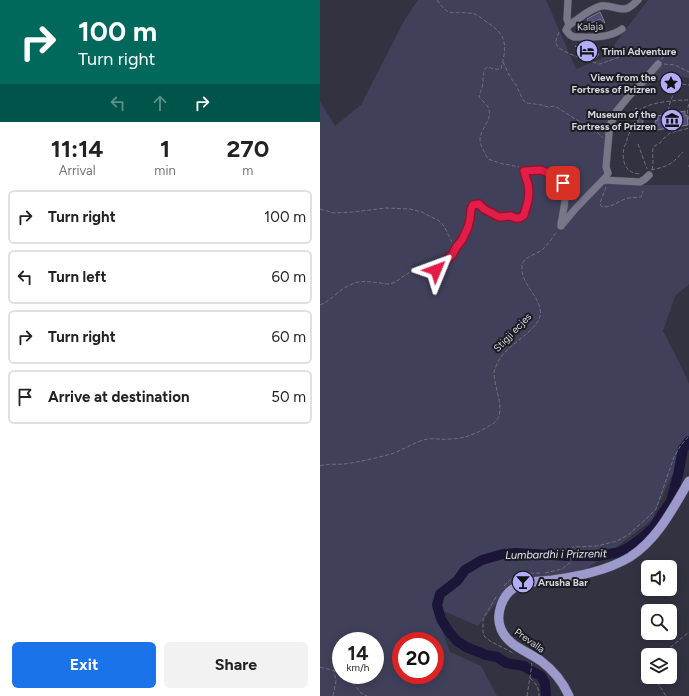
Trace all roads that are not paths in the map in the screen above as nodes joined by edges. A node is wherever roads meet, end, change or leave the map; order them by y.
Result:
1 (568, 0) edge
2 (638, 0) edge
3 (597, 3) edge
4 (568, 22) junction
5 (622, 29) dead end
6 (658, 64) road end
7 (650, 173) road end
8 (606, 180) junction
9 (427, 272) road end
10 (689, 481) edge
11 (569, 696) edge

1 - 4 street
2 - 3 street
3 - 4 street
4 - 5 street, Kalaja
6 - 8 street
7 - 8 street
8 - 9 street
10 - 11 main road, Prevalla

